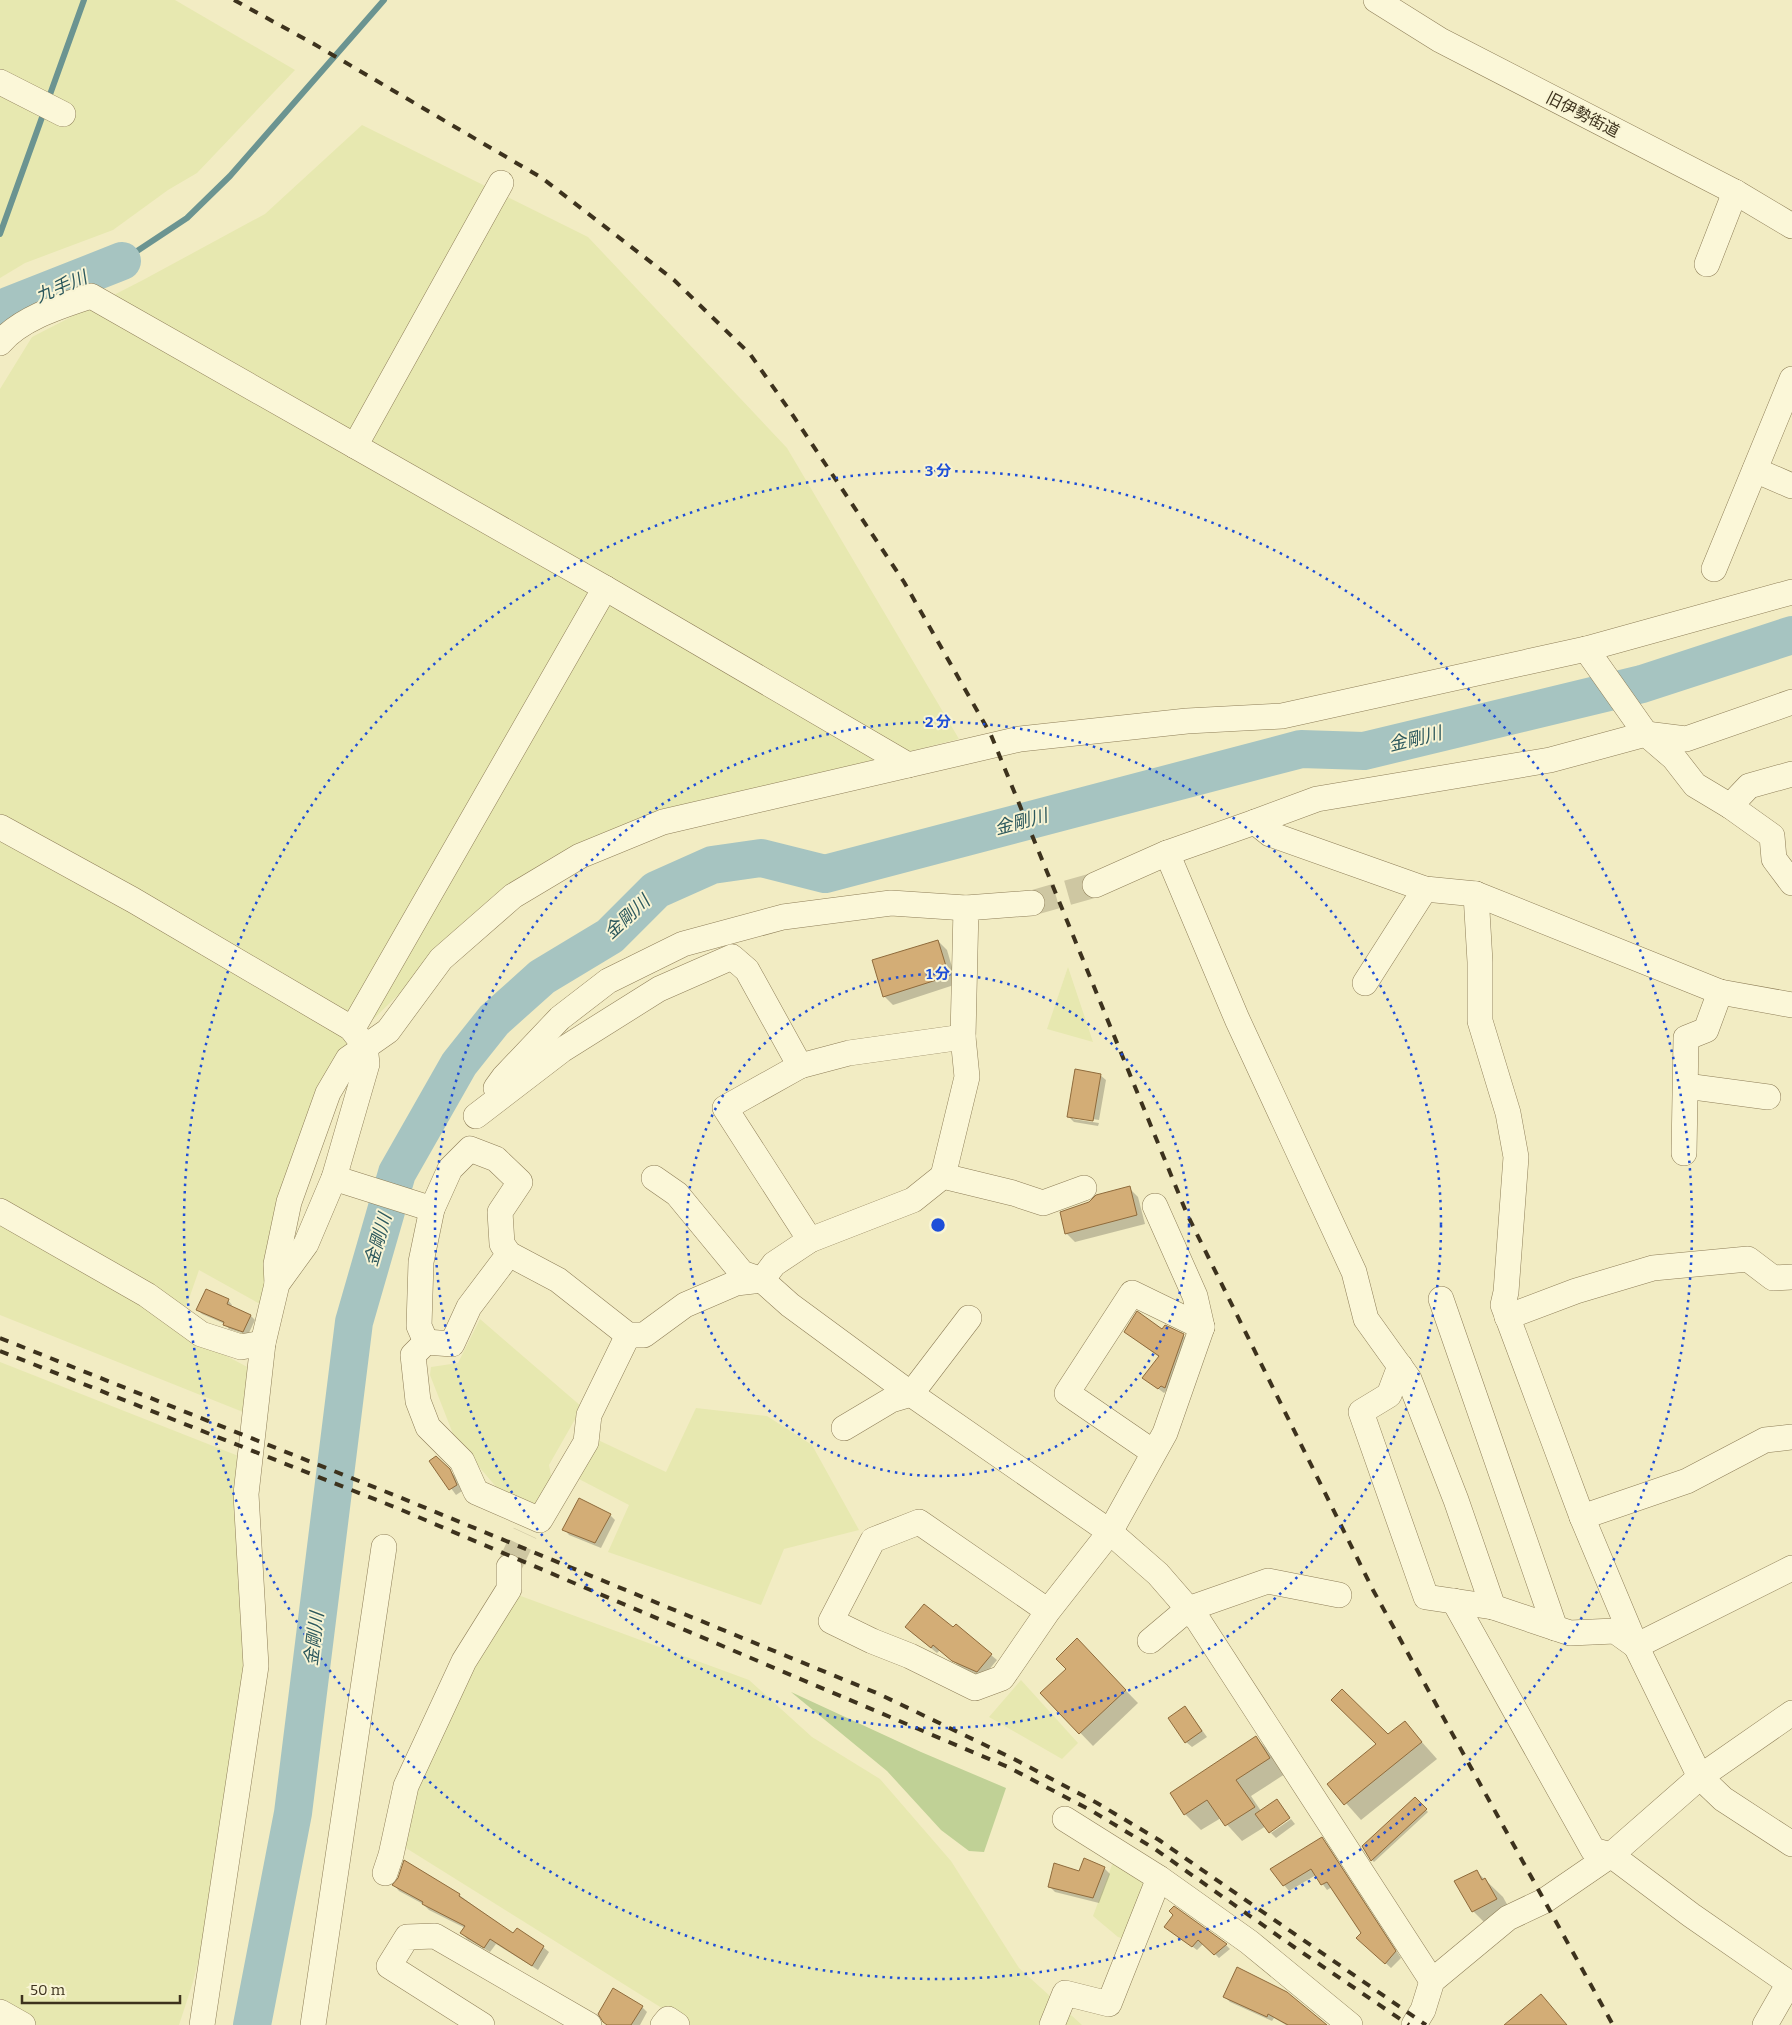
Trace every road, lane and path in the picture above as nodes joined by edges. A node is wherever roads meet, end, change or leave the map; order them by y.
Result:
1 (1376, 0) edge
2 (0, 82) edge
3 (63, 114) dead end
4 (501, 183) dead end
5 (1736, 192) junction
6 (1792, 226) edge
7 (1706, 264) dead end
8 (0, 343) edge
9 (1792, 379) edge
10 (355, 446) junction
11 (1755, 470) junction
12 (1792, 486) edge
13 (1714, 569) dead end
14 (605, 588) junction
15 (1792, 592) edge
16 (1586, 649) junction
17 (1792, 702) edge
18 (1646, 734) junction
19 (908, 765) junction
20 (1792, 774) edge
21 (1730, 806) junction
22 (1255, 822) junction
23 (0, 827) edge
24 (1167, 853) junction
25 (1792, 883) edge
26 (1095, 885) tunnel mouth
27 (1425, 889) junction
28 (1476, 894) junction
29 (1032, 903) tunnel mouth
30 (966, 908) junction
31 (1365, 983) dead end
32 (1720, 992) junction
33 (1792, 1004) edge
34 (963, 1036) junction
35 (358, 1037) junction
36 (800, 1066) junction
37 (1686, 1086) junction
38 (1768, 1097) dead end
39 (476, 1116) junction
40 (470, 1149) junction
41 (1684, 1153) dead end
42 (942, 1176) junction
43 (654, 1178) dead end
44 (342, 1180) junction
45 (1084, 1188) dead end
46 (1155, 1206) dead end
47 (432, 1209) junction
48 (0, 1211) edge
49 (810, 1240) junction
50 (509, 1254) junction
51 (1792, 1277) edge
52 (762, 1280) junction
53 (277, 1284) junction
54 (1441, 1299) dead end
55 (1507, 1317) junction
56 (969, 1318) dead end
57 (1202, 1328) junction
58 (628, 1335) junction
59 (426, 1342) junction
60 (263, 1343) junction
61 (1400, 1366) junction
62 (911, 1394) junction
63 (844, 1428) dead end
64 (1792, 1437) edge
65 (1153, 1452) junction
66 (1582, 1517) junction
67 (1110, 1532) junction
68 (384, 1547) dead end
69 (509, 1567) tunnel mouth
70 (1792, 1568) edge
71 (1339, 1595) dead end
72 (1454, 1601) junction
73 (1493, 1607) junction
74 (1188, 1609) junction
75 (1048, 1611) junction
76 (1555, 1628) junction
77 (1150, 1641) dead end
78 (1636, 1646) junction
79 (1792, 1713) edge
80 (1700, 1777) junction
81 (1065, 1819) dead end
82 (1792, 1844) edge
83 (1611, 1855) junction
84 (385, 1873) dead end
85 (1159, 1878) junction
86 (1432, 1981) junction
87 (1791, 1983) edge
88 (208, 1984) junction
89 (0, 2012) edge
90 (23, 2025) edge
91 (186, 2025) edge
92 (202, 2025) edge
93 (313, 2025) edge
94 (482, 2025) edge
95 (589, 2025) edge
96 (1052, 2025) edge
97 (1350, 2025) edge
98 (1414, 2025) edge
99 (1765, 2025) edge

1 - 5 street, 旧伊勢街道
2 - 3 street
4 - 10 street
5 - 6 street, 旧伊勢街道
5 - 7 street
8 - 10 street
9 - 11 street
10 - 14 street
11 - 12 street
11 - 13 street
14 - 19 street
14 - 35 street
15 - 16 street
16 - 18 street
16 - 19 street
17 - 18 street
18 - 21 street
18 - 22 street
19 - 35 street
20 - 21 street
21 - 25 street
22 - 24 street
22 - 27 street
23 - 35 street
24 - 26 street
24 - 61 street
27 - 28 street
27 - 31 street
28 - 32 street
28 - 55 street
29 - 30 street
30 - 34 street
30 - 39 street
32 - 33 street
32 - 37 street
34 - 36 street
34 - 42 street
35 - 44 street
35 - 53 street
36 - 39 street
36 - 49 street
37 - 38 street
37 - 41 street
39 - 40 street
40 - 47 street
40 - 50 street
42 - 45 street
42 - 49 street
43 - 52 street
44 - 47 street
44 - 53 street
46 - 57 street
47 - 59 street
48 - 60 street
49 - 52 street
50 - 58 street
50 - 59 street
51 - 55 street
52 - 58 street
52 - 62 street
53 - 60 street
54 - 76 street
55 - 66 street
56 - 62 street
57 - 65 street
57 - 65 street
58 - 59 street
60 - 88 street
61 - 72 street
61 - 73 street
62 - 63 street
62 - 67 street
64 - 66 street
65 - 67 street
66 - 78 street
67 - 74 street
67 - 75 street
68 - 93 street
69 - 84 street
70 - 78 street
71 - 74 street
72 - 73 street
72 - 83 street
73 - 76 street
74 - 77 street
74 - 86 street
75 - 75 street
76 - 78 street
78 - 80 street
79 - 80 street
80 - 82 street
80 - 83 street
81 - 85 street
83 - 86 street
83 - 87 street
85 - 96 street
85 - 97 street
86 - 98 street
87 - 99 street
88 - 91 street
88 - 92 street
89 - 90 street
94 - 95 street

